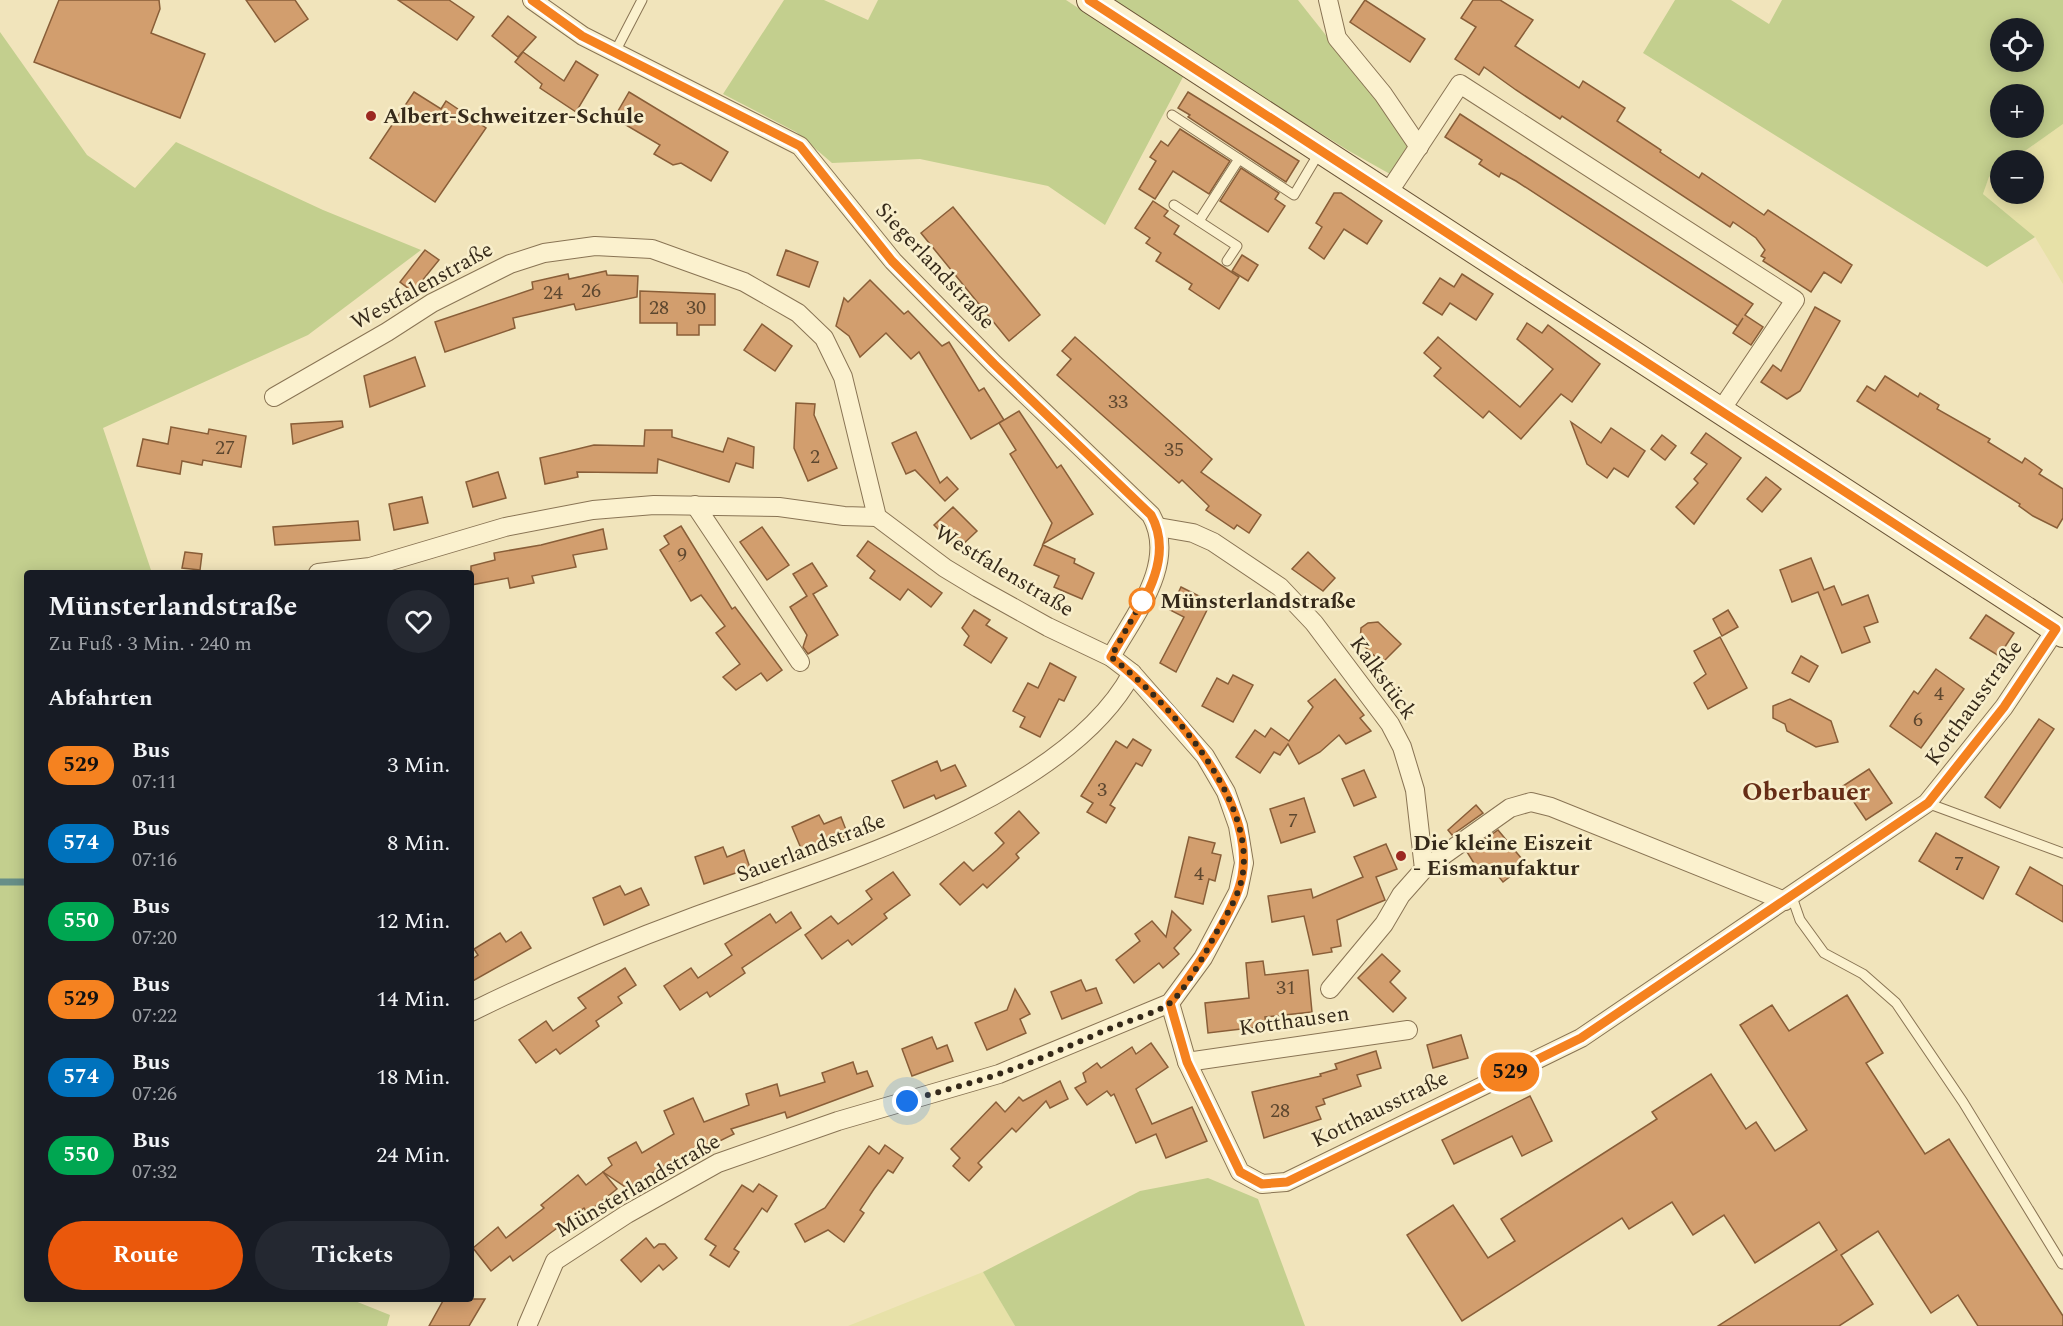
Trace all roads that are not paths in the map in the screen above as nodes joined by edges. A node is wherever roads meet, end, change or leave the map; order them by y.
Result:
1 (532, 0) edge
2 (642, 0) edge
3 (1089, 0) edge
4 (1328, 0) edge
5 (615, 52) junction
6 (1172, 115) dead end
7 (1419, 147) junction
8 (1322, 150) junction
9 (1239, 159) junction
10 (1388, 192) junction
11 (1174, 205) dead end
12 (1199, 221) junction
13 (1227, 261) dead end
14 (274, 397) dead end
15 (1721, 410) junction
16 (694, 505) junction
17 (877, 517) junction
18 (1158, 527) junction
19 (344, 570) edge
20 (2060, 632) edge
21 (1111, 657) junction
22 (800, 662) dead end
23 (1132, 673) junction
24 (1928, 803) junction
25 (2063, 853) edge
26 (1422, 866) junction
27 (1788, 899) junction
28 (1330, 989) dead end
29 (1170, 1003) junction
30 (474, 1011) edge
31 (1408, 1030) dead end
32 (1187, 1062) junction
33 (2062, 1264) edge
34 (527, 1326) edge

1 - 5 street, Siegerlandstraße
2 - 5 lane
3 - 8 main road
4 - 7 street
5 - 18 street, Siegerlandstraße
6 - 9 lane
7 - 10 street
7 - 15 street
8 - 9 lane
8 - 10 main road
9 - 12 lane
10 - 15 main road
11 - 12 lane
12 - 13 lane
14 - 17 street, Westfalenstraße
15 - 20 main road
16 - 17 street
16 - 19 street
16 - 22 street
17 - 21 street, Westfalenstraße
18 - 21 street
18 - 26 street, Kalkstück
20 - 24 street, Kotthausstraße
21 - 23 street
23 - 29 street
23 - 30 street, Sauerlandstraße
24 - 25 lane
24 - 27 street, Kotthausstraße
26 - 27 street
26 - 28 street
27 - 32 street, Kotthausstraße
27 - 33 lane
29 - 32 street, Kotthausstraße
29 - 34 street, Münsterlandstraße
31 - 32 street, Kotthausen

